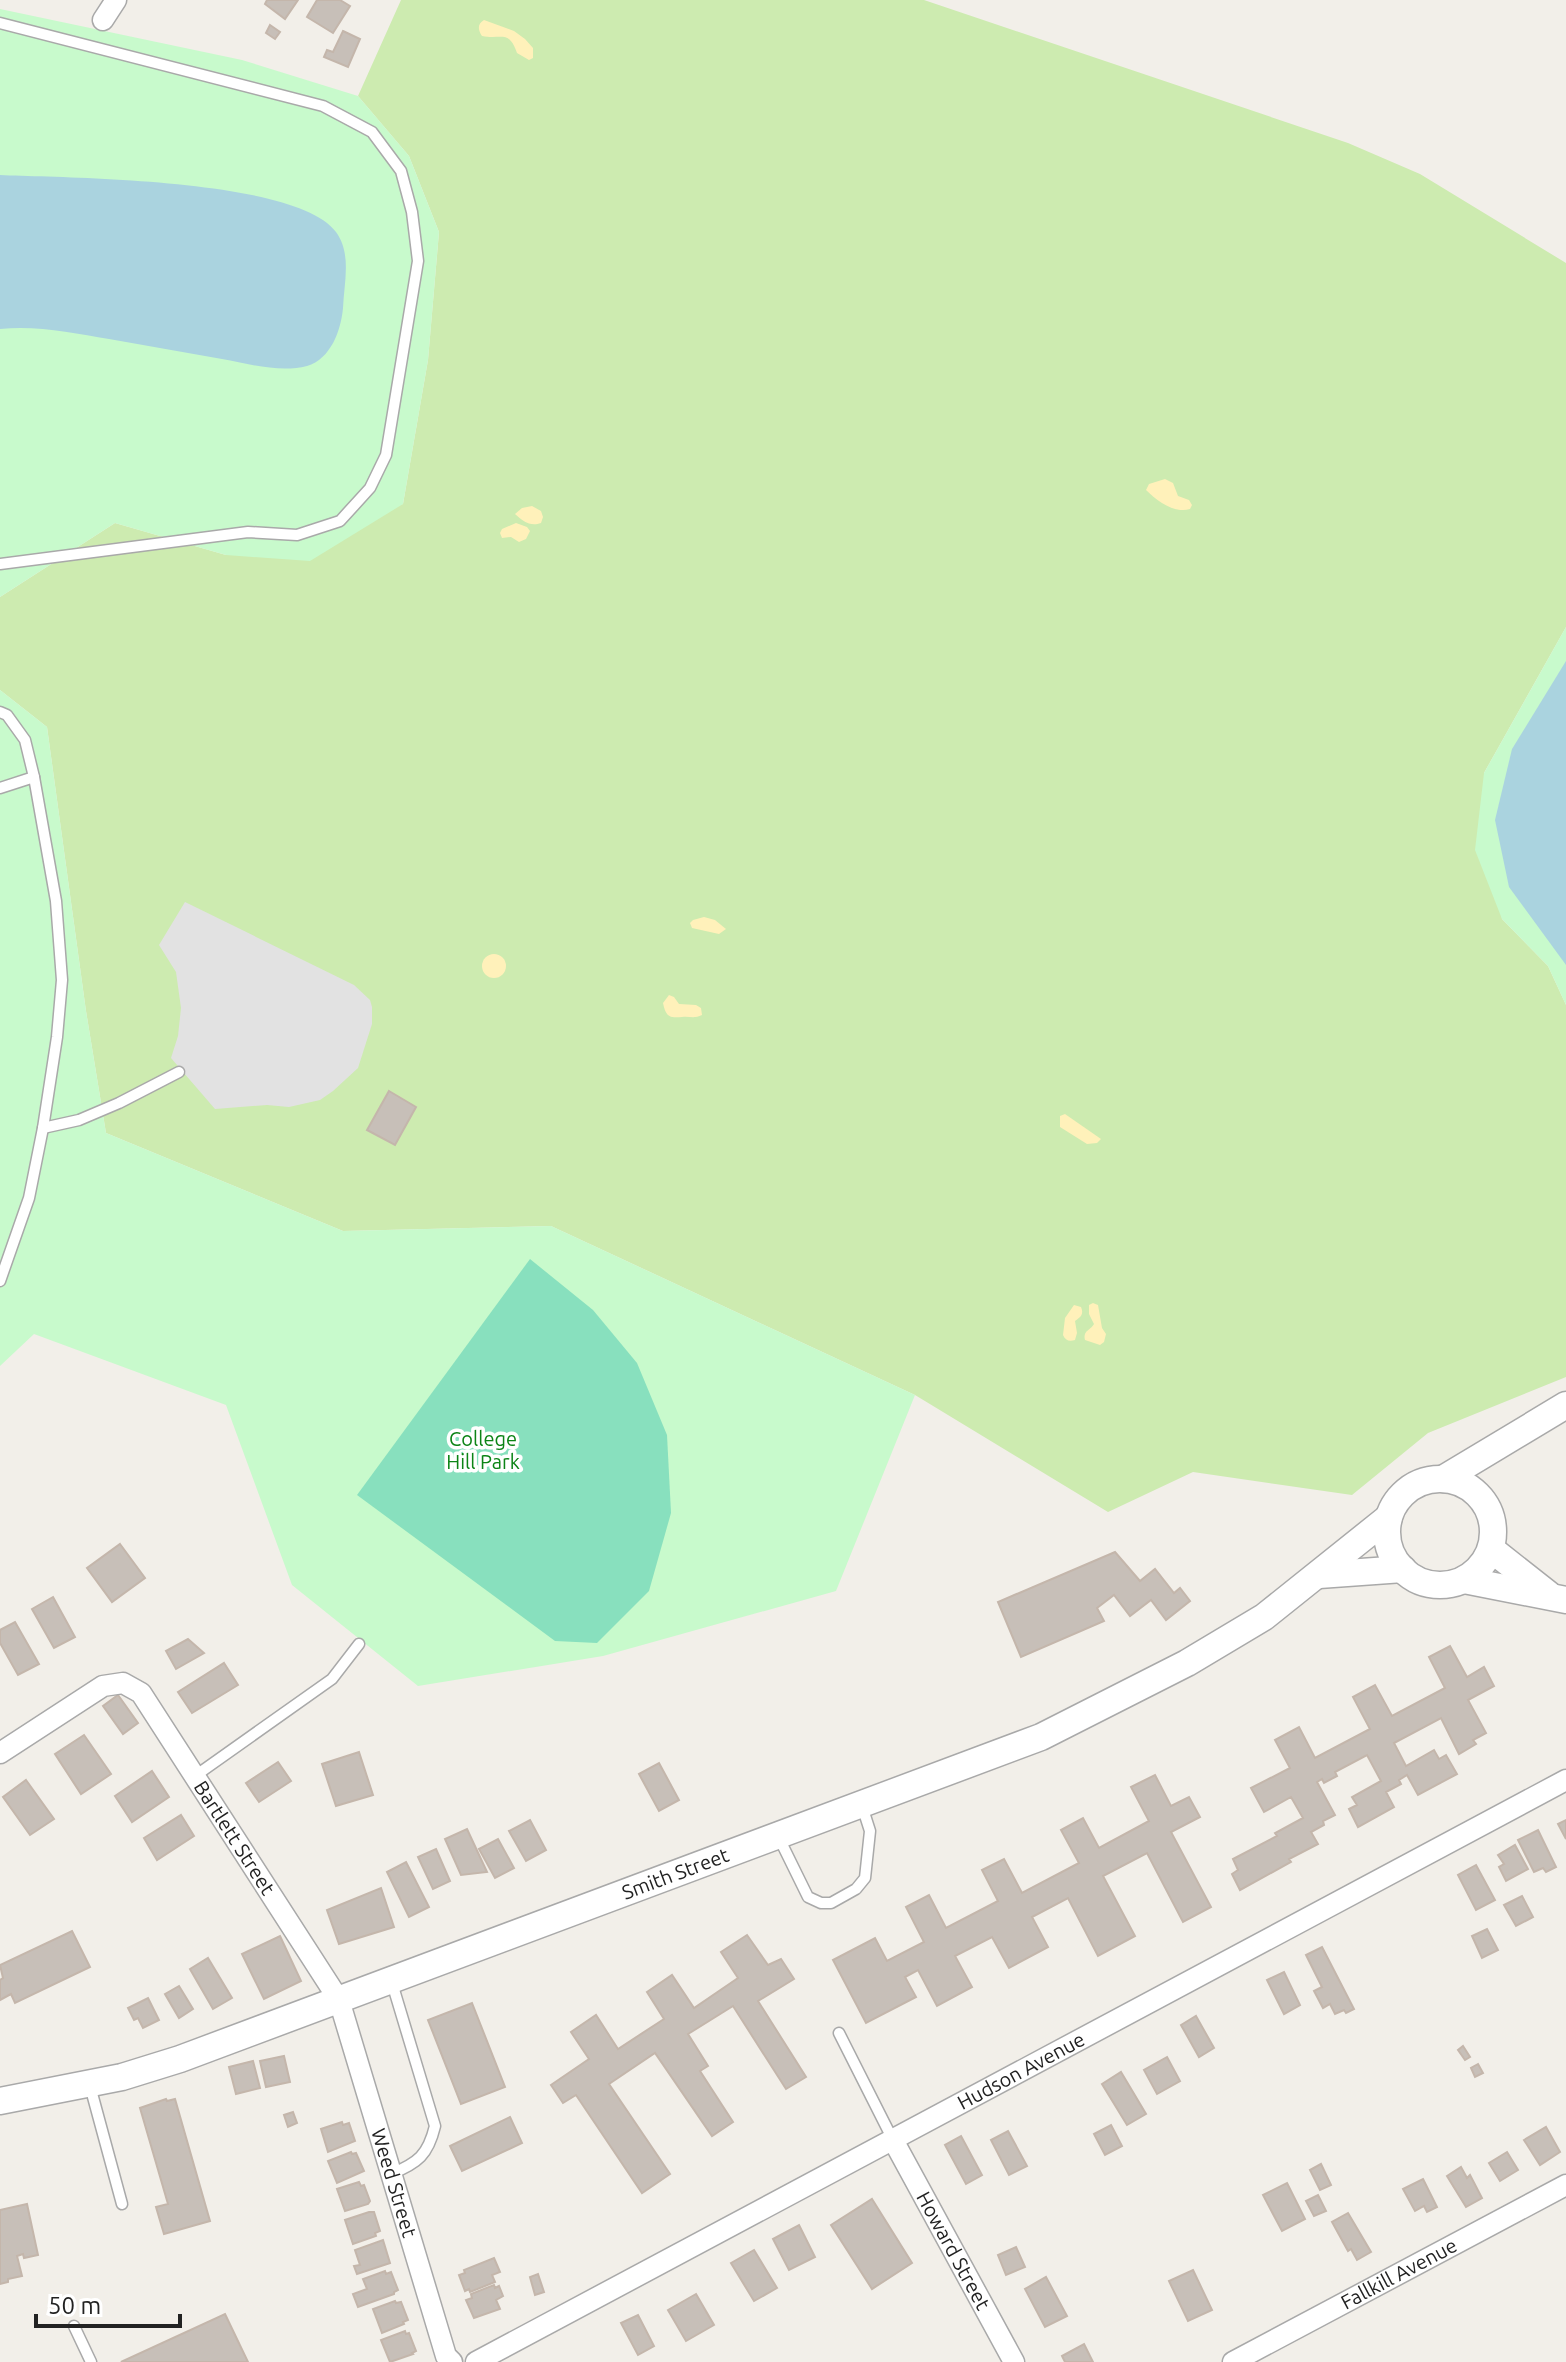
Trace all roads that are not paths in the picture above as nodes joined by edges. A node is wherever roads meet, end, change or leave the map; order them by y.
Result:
1 (116, 0) edge
2 (103, 20) dead end
3 (0, 23) edge
4 (0, 564) edge
5 (0, 712) edge
6 (34, 777) junction
7 (0, 788) edge
8 (179, 1072) dead end
9 (43, 1128) junction
10 (0, 1281) edge
11 (1566, 1405) edge
12 (1503, 1443) junction
13 (1443, 1479) junction
14 (1484, 1501) junction
15 (1389, 1517) junction
16 (1491, 1549) junction
17 (1403, 1569) junction
18 (1319, 1575) junction
19 (1464, 1580) junction
20 (1558, 1598) edge
21 (359, 1644) dead end
22 (0, 1753) edge
23 (195, 1776) junction
24 (1566, 1780) edge
25 (862, 1806) junction
26 (778, 1836) junction
27 (391, 1981) junction
28 (339, 2000) junction
29 (839, 2033) dead end
30 (89, 2084) junction
31 (0, 2101) edge
32 (893, 2140) junction
33 (391, 2174) junction
34 (1566, 2185) edge
35 (122, 2204) dead end
36 (74, 2326) dead end
37 (91, 2362) edge
38 (452, 2362) edge
39 (476, 2362) edge
40 (1014, 2362) edge
41 (1233, 2362) edge

1 - 2 street
3 - 4 lane
5 - 6 lane
6 - 7 lane
6 - 9 lane
8 - 9 lane
9 - 10 lane
11 - 12 street
12 - 13 street
12 - 14 street
13 - 14 street
13 - 15 street
14 - 16 street
15 - 17 street
15 - 18 street, Smith Street
16 - 19 street
16 - 20 street
17 - 18 street
17 - 19 street
18 - 25 street, Smith Street
19 - 20 street
21 - 23 lane
22 - 23 street, Bartlett Street
23 - 28 street, Bartlett Street
24 - 32 street, Hudson Avenue
25 - 26 street, Smith Street
25 - 26 lane
26 - 27 street, Smith Street
27 - 28 street, Smith Street
27 - 33 lane
28 - 30 street, Smith Street
28 - 33 street, Weed Street
29 - 32 lane
30 - 31 street, Smith Street
30 - 35 lane
32 - 39 street, Hudson Avenue
32 - 40 street, Howard Street
33 - 38 street, Weed Street
34 - 41 street, Fallkill Avenue
36 - 37 lane

